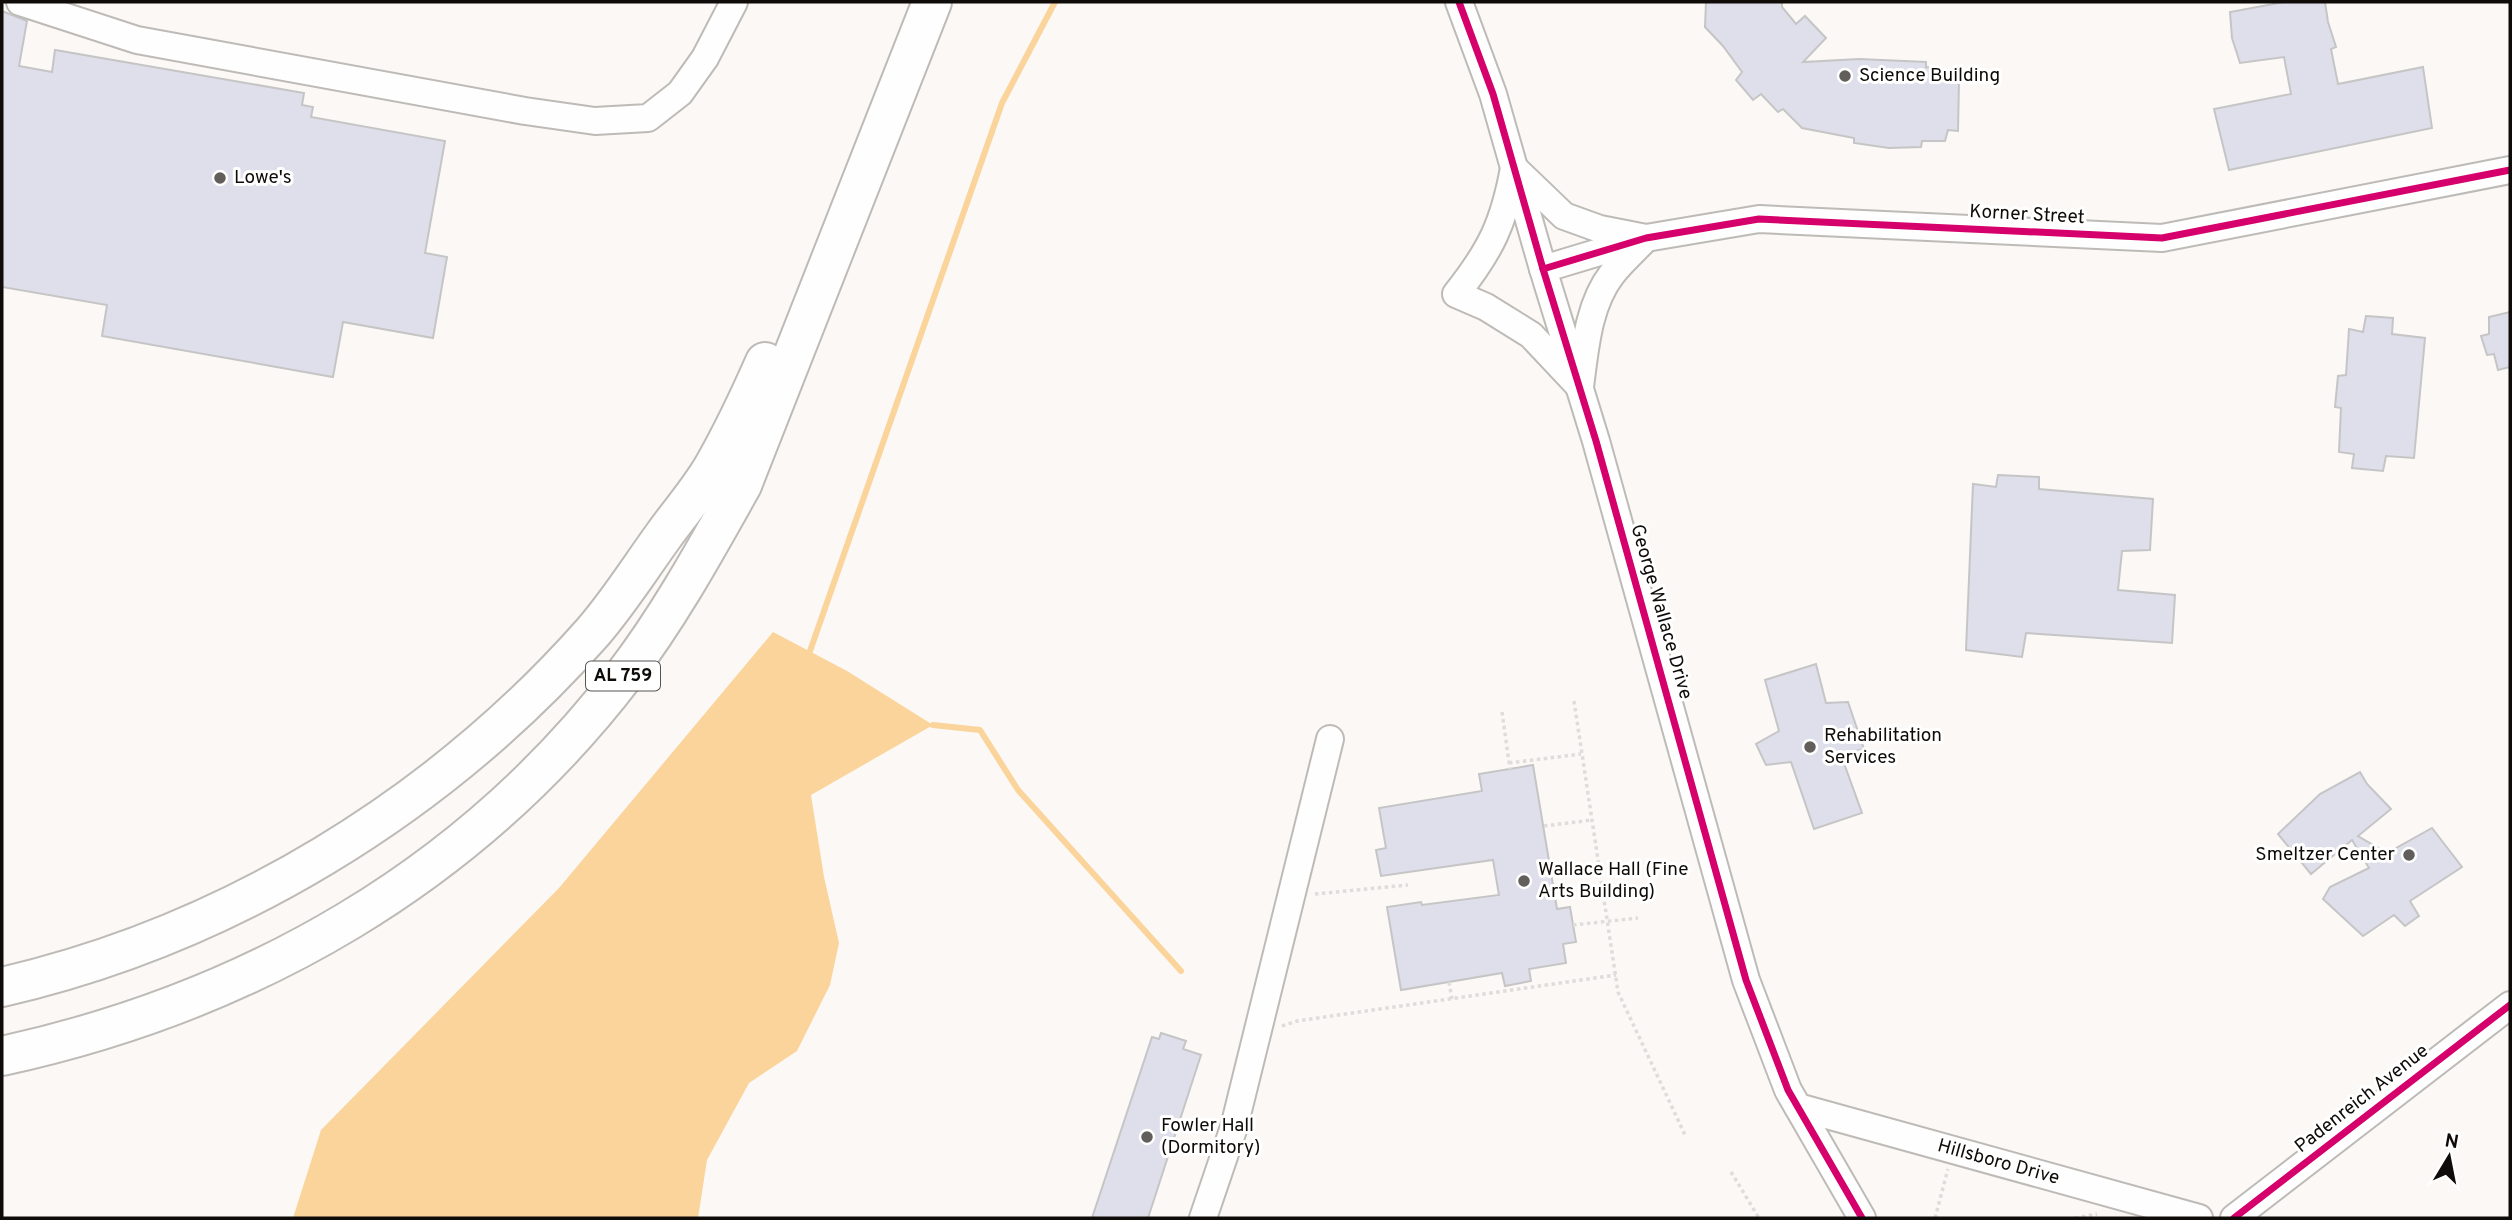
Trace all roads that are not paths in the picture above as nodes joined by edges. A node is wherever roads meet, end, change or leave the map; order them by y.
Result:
1 (20, 2) edge
2 (734, 2) edge
3 (906, 2) edge
4 (932, 2) edge
5 (1459, 2) edge
6 (1514, 168) junction
7 (2510, 170) edge
8 (1646, 238) junction
9 (1543, 269) junction
10 (1580, 387) junction
11 (1330, 739) dead end
12 (2, 987) edge
13 (2510, 1005) edge
14 (2, 1056) edge
15 (1798, 1107) junction
16 (1203, 1218) edge
17 (1862, 1218) edge
18 (2199, 1218) edge
19 (2234, 1218) edge

1 - 2 street
3 - 12 highway, AL 759
4 - 14 highway, AL 759
5 - 6 street, George Wallace Drive
6 - 8 street
6 - 9 street, George Wallace Drive
6 - 10 street
7 - 8 street, Korner Street
8 - 9 street, Korner Street
8 - 10 street
9 - 10 street, George Wallace Drive
10 - 15 street, George Wallace Drive
11 - 16 street
13 - 19 street, Padenreich Avenue
15 - 17 street, George Wallace Drive
15 - 18 street, Hillsboro Drive

